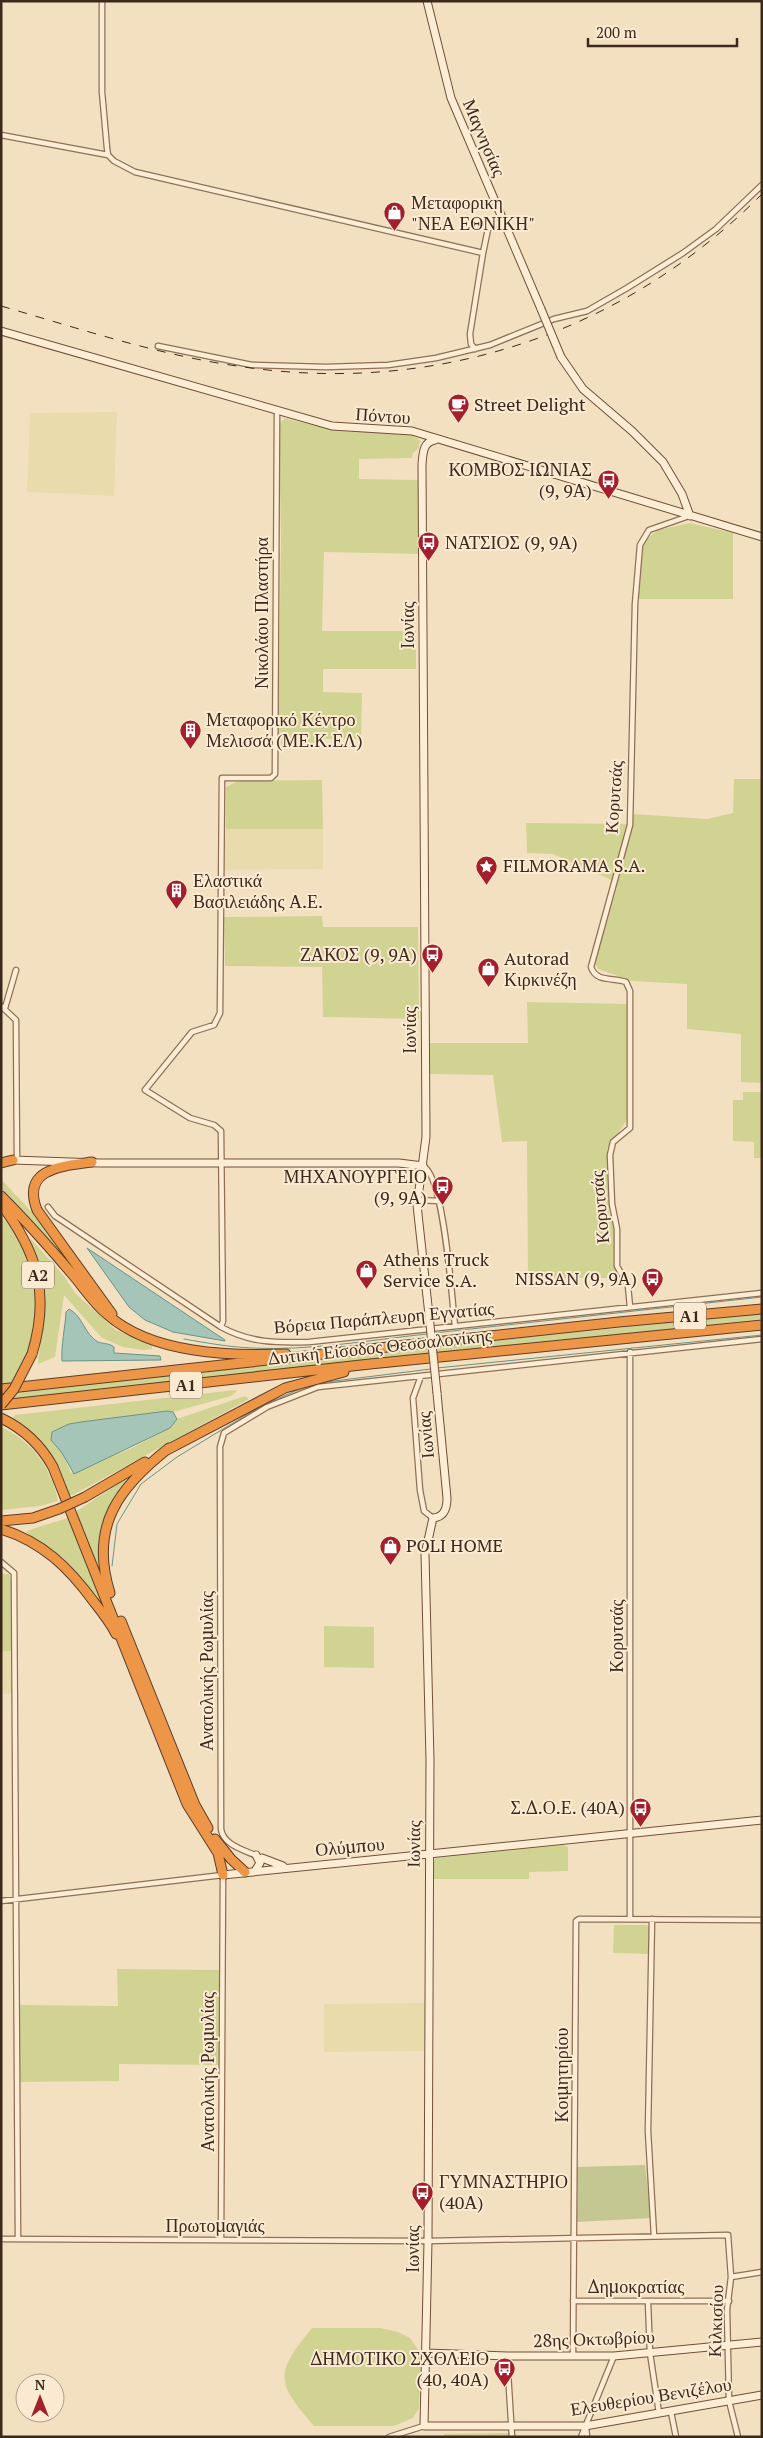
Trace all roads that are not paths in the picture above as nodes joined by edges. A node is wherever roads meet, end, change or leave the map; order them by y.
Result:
1 (102, 1) edge
2 (427, 1) edge
3 (1, 135) edge
4 (108, 155) junction
5 (762, 185) edge
6 (502, 220) junction
7 (483, 253) junction
8 (1, 331) edge
9 (158, 346) dead end
10 (475, 349) junction
11 (277, 412) junction
12 (436, 440) junction
13 (690, 516) junction
14 (762, 537) edge
15 (16, 970) dead end
16 (3, 1007) edge
17 (1, 1159) edge
18 (15, 1160) junction
19 (92, 1162) junction
20 (1, 1163) edge
21 (222, 1163) junction
22 (423, 1166) junction
23 (1, 1196) edge
24 (417, 1200) junction
25 (439, 1201) junction
26 (1, 1204) edge
27 (48, 1207) dead end
28 (762, 1293) edge
29 (630, 1307) junction
30 (762, 1310) edge
31 (119, 1324) junction
32 (762, 1324) edge
33 (455, 1326) junction
34 (222, 1327) junction
35 (762, 1339) edge
36 (630, 1352) junction
37 (334, 1354) junction
38 (370, 1364) junction
39 (421, 1376) junction
40 (1, 1389) edge
41 (1, 1405) edge
42 (1, 1418) edge
43 (169, 1448) junction
44 (433, 1518) junction
45 (1, 1521) edge
46 (1, 1529) edge
47 (1, 1562) edge
48 (130, 1660) junction
49 (762, 1820) edge
50 (631, 1834) junction
51 (224, 1851) junction
52 (429, 1855) junction
53 (259, 1857) junction
54 (289, 1867) junction
55 (267, 1870) junction
56 (255, 1871) junction
57 (245, 1872) junction
58 (223, 1874) junction
59 (17, 1900) junction
60 (1, 1901) edge
61 (630, 1919) junction
62 (652, 1920) junction
63 (762, 1920) edge
64 (728, 2235) joint
65 (654, 2236) junction
66 (1, 2239) edge
67 (18, 2239) junction
68 (221, 2240) junction
69 (575, 2240) junction
70 (428, 2241) junction
71 (762, 2272) edge
72 (731, 2277) junction
73 (573, 2301) junction
74 (729, 2301) junction
75 (648, 2302) junction
76 (762, 2342) edge
77 (727, 2346) junction
78 (427, 2353) junction
79 (650, 2353) junction
80 (507, 2356) junction
81 (573, 2356) junction
82 (614, 2356) junction
83 (762, 2395) edge
84 (730, 2401) junction
85 (671, 2412) junction
86 (659, 2414) junction
87 (424, 2426) junction
88 (511, 2426) junction
89 (585, 2426) junction
90 (389, 2437) edge
91 (512, 2437) edge
92 (581, 2437) edge
93 (587, 2437) edge
94 (676, 2437) edge
95 (738, 2437) edge

1 - 4 street
2 - 6 street, Μαγνησίας
3 - 4 street
4 - 7 street
5 - 10 street
6 - 7 street
6 - 13 street, Μαγνησίας, bridge
7 - 10 street
8 - 11 street, Πόντου
9 - 10 street
11 - 12 street, Πόντου
11 - 21 street, Νικολάου Πλαστήρα
12 - 13 street, Πόντου
12 - 22 street, Ιωνίας
13 - 14 street, Πόντου
13 - 29 street, Κορυτσάς
15 - 16 street
16 - 18 street
17 - 18 street
18 - 19 street
18 - 20 highway
19 - 21 street
19 - 31 highway
21 - 22 street
21 - 34 street
22 - 24 street, Ιωνίας
22 - 25 street
23 - 31 highway
24 - 25 street
24 - 44 street, Ιωνίας, bridge
25 - 33 street
26 - 41 highway, Α2, bridge
27 - 34 street, Βόρεια Παράπλευρη Εγνατίας
28 - 29 street, Βόρεια Παράπλευρη Εγνατίας
29 - 33 street, Βόρεια Παράπλευρη Εγνατίας
30 - 37 highway, Δυτική Είσοδος Θεσσαλονίκης / Α1
31 - 37 highway
32 - 38 highway, Δυτική Είσοδος Θεσσαλονίκης / Α1
33 - 34 street, Βόρεια Παράπλευρη Εγνατίας
35 - 36 street
36 - 39 street
36 - 50 street, Κορυτσάς
37 - 40 highway, Δυτική Είσοδος Θεσσαλονίκης / Α1
38 - 41 highway, Δυτική Είσοδος Θεσσαλονίκης / Α1
38 - 43 highway
39 - 44 street
39 - 53 street, Ανατολικής Ρωμυλίας
42 - 48 highway
43 - 45 highway, bridge
43 - 51 highway
44 - 52 street, Ιωνίας
46 - 48 highway
47 - 59 street
48 - 58 highway
49 - 50 street, Ολύμπου
50 - 52 street, Ολύμπου
50 - 61 street, Κορυτσάς
51 - 57 highway
51 - 58 highway
52 - 54 street, Ολύμπου
52 - 70 street, Ιωνίας
53 - 54 street
53 - 55 street
53 - 56 street
54 - 55 street, Ολύμπου
55 - 56 street, Ολύμπου
56 - 57 street, Ολύμπου
57 - 58 street, Ολύμπου
58 - 59 street, Ολύμπου
58 - 68 street, Ανατολικής Ρωμυλίας
59 - 60 street, Ολύμπου
59 - 67 street
61 - 62 street
61 - 69 street, Κοιμητηρίου
62 - 63 street
62 - 65 street
64 - 65 street, Πρωτομαγιάς
64 - 72 street, Κιλκισίου
65 - 69 street, Πρωτομαγιάς
66 - 67 street, Πρωτομαγιάς
67 - 68 street, Πρωτομαγιάς
68 - 70 street, Πρωτομαγιάς
69 - 70 street, Πρωτομαγιάς
69 - 73 street
70 - 78 street, Ιωνίας
71 - 72 street
72 - 74 street, Κιλκισίου
73 - 75 street, Δημοκρατίας
73 - 81 street
74 - 75 street, Δημοκρατίας
74 - 77 street, Κιλκισίου
75 - 79 street
76 - 77 street, 28ης Οκτωβρίου
77 - 79 street, 28ης Οκτωβρίου
77 - 84 street, Κιλκισίου
78 - 80 street, 28ης Οκτωβρίου
78 - 87 street, Ιωνίας
79 - 82 street, 28ης Οκτωβρίου
79 - 86 street
80 - 81 street, 28ης Οκτωβρίου
80 - 88 street
81 - 82 street, 28ης Οκτωβρίου
82 - 89 street
83 - 84 street, Ελευθερίου Βενιζέλου
84 - 85 street, Ελευθερίου Βενιζέλου
84 - 95 street, Κιλκισίου
85 - 86 street, Ελευθερίου Βενιζέλου
85 - 94 street
86 - 89 street, Ελευθερίου Βενιζέλου
87 - 88 street, Ελευθερίου Βενιζέλου
87 - 90 street
88 - 89 street, Ελευθερίου Βενιζέλου
88 - 91 street
89 - 92 street
89 - 93 street

